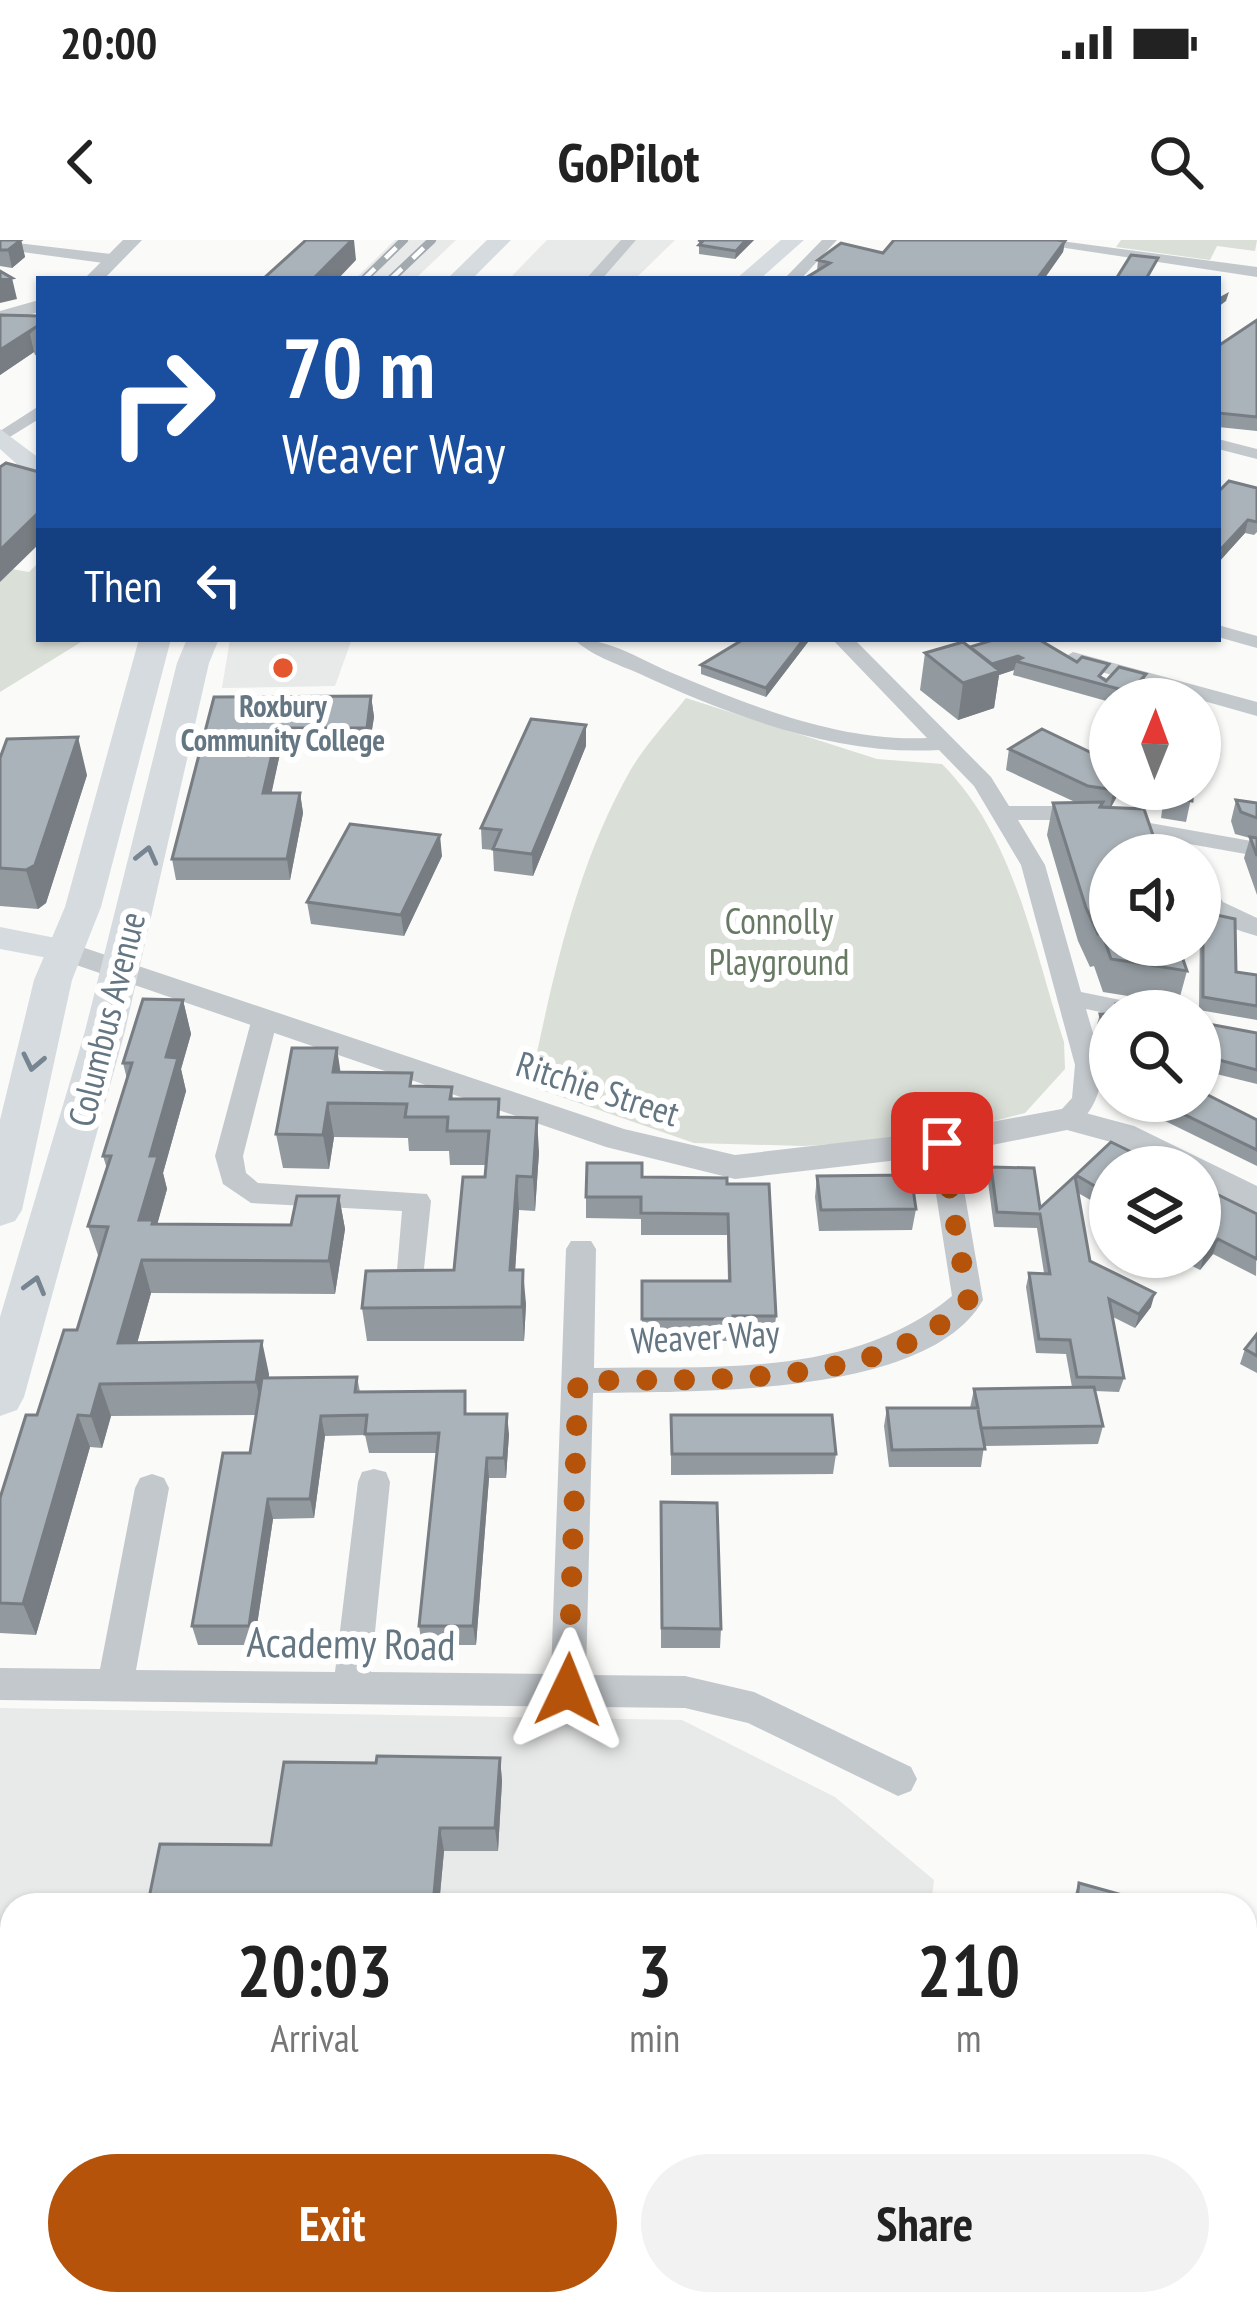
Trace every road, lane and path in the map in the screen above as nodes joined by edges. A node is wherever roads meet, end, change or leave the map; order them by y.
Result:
1 (133, 240) edge
2 (500, 240) edge
3 (526, 240) edge
4 (629, 240) edge
5 (794, 240) edge
6 (830, 240) edge
7 (1022, 240) edge
8 (0, 245) edge
9 (111, 259) junction
10 (1013, 263) edge
11 (1208, 272) edge
12 (1257, 272) edge
13 (796, 275) edge
14 (96, 276) edge
15 (462, 276) edge
16 (489, 276) edge
17 (597, 276) edge
18 (751, 276) edge
19 (36, 317) edge
20 (0, 322) edge
21 (36, 413) edge
22 (1, 437) edge
23 (1221, 448) edge
24 (1257, 454) edge
25 (36, 467) edge
26 (1221, 632) edge
27 (154, 642) edge
28 (202, 642) edge
29 (591, 642) edge
30 (846, 642) edge
31 (1257, 642) edge
32 (1073, 658) edge
33 (1257, 709) edge
34 (946, 743) junction
35 (1006, 813) junction
36 (1139, 834) edge
37 (1221, 847) edge
38 (1257, 848) edge
39 (1221, 910) edge
40 (1257, 928) edge
41 (0, 938) edge
42 (64, 950) junction
43 (120, 968) junction
44 (1070, 998) junction
45 (1089, 1002) edge
46 (265, 1018) junction
47 (1067, 1119) junction
48 (942, 1143) junction
49 (1146, 1146) edge
50 (1221, 1183) edge
51 (1257, 1200) edge
52 (0, 1208) edge
53 (581, 1249) dead end
54 (412, 1270) edge
55 (578, 1381) junction
56 (0, 1397) edge
57 (374, 1482) dead end
58 (152, 1488) dead end
59 (0, 1684) edge
60 (115, 1685) junction
61 (351, 1687) junction
62 (568, 1690) junction
63 (898, 1779) dead end

1 - 9 street
2 - 15 main road
3 - 16 main road
4 - 17 street
5 - 18 main road
6 - 13 street
7 - 10 street
7 - 11 street
8 - 9 street
9 - 14 street
11 - 12 street
19 - 20 street
21 - 22 street
22 - 25 main road
23 - 24 street
26 - 31 street
27 - 42 main road, Columbus Avenue
43 -> 28 main road, Columbus Avenue
29 - 34 street
30 - 34 street
32 - 33 street
34 - 35 street
35 - 36 street
35 - 44 street
37 - 38 street
39 - 40 street
41 - 42 main road
42 - 43 street, Ritchie Street
42 -> 52 main road, Columbus Avenue
43 - 46 street, Ritchie Street
56 -> 43 main road, Columbus Avenue
44 - 45 street
44 - 47 street
46 - 48 street, Ritchie Street
46 - 54 street
47 - 48 street, Ritchie Street
47 - 49 street
48 - 55 street, Weaver Way
50 - 51 street
53 - 55 street
55 - 62 street
57 - 61 street
58 - 60 street
59 - 60 street, Academy Road
60 - 61 street, Academy Road
61 - 62 street, Academy Road
62 - 63 street, Academy Road

